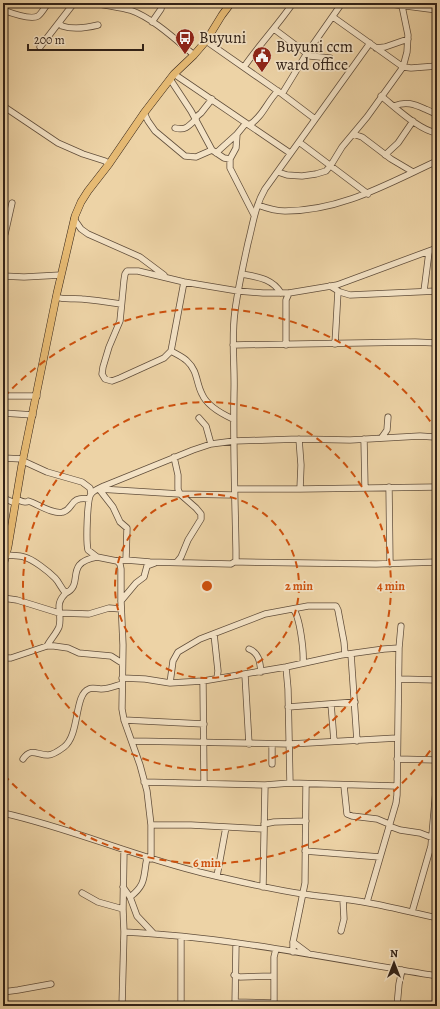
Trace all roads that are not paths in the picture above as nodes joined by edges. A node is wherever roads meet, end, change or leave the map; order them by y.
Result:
1 (48, 3) edge
2 (74, 3) edge
3 (96, 3) edge
4 (162, 3) edge
5 (231, 3) edge
6 (294, 3) edge
7 (342, 3) edge
8 (383, 3) edge
9 (114, 5) edge
10 (402, 6) junction
11 (3, 10) edge
12 (437, 10) edge
13 (333, 17) junction
14 (152, 22) junction
15 (59, 23) junction
16 (98, 25) dead end
17 (274, 29) junction
18 (408, 39) junction
19 (206, 41) junction
20 (370, 43) junction
21 (40, 48) dead end
22 (376, 48) junction
23 (307, 53) junction
24 (194, 55) junction
25 (330, 58) dead end
26 (437, 66) edge
27 (244, 67) junction
28 (403, 67) junction
29 (172, 77) junction
30 (280, 92) junction
31 (381, 96) junction
32 (212, 99) junction
33 (3, 106) edge
34 (394, 106) junction
35 (144, 113) junction
36 (437, 115) edge
37 (195, 118) junction
38 (315, 119) junction
39 (413, 121) junction
40 (247, 124) junction
41 (175, 128) dead end
42 (437, 133) edge
43 (237, 134) junction
44 (353, 134) junction
45 (299, 142) junction
46 (214, 152) junction
47 (290, 153) junction
48 (385, 155) junction
49 (230, 159) junction
50 (437, 161) edge
51 (109, 164) junction
52 (331, 165) junction
53 (278, 172) junction
54 (413, 172) junction
55 (368, 194) junction
56 (12, 203) dead end
57 (258, 205) junction
58 (254, 215) junction
59 (74, 219) junction
60 (3, 237) edge
61 (437, 248) edge
62 (429, 252) junction
63 (242, 274) junction
64 (61, 275) junction
65 (3, 276) edge
66 (168, 277) junction
67 (184, 282) junction
68 (330, 286) junction
69 (437, 290) edge
70 (238, 291) junction
71 (338, 291) junction
72 (424, 291) junction
73 (281, 293) junction
74 (289, 293) junction
75 (56, 298) junction
76 (121, 304) junction
77 (437, 343) edge
78 (335, 344) junction
79 (286, 345) junction
80 (233, 346) junction
81 (171, 351) junction
82 (437, 375) edge
83 (3, 396) edge
84 (37, 396) junction
85 (437, 412) edge
86 (3, 413) edge
87 (33, 415) junction
88 (388, 417) dead end
89 (199, 418) dead end
90 (233, 419) junction
91 (382, 437) junction
92 (299, 439) junction
93 (364, 439) junction
94 (437, 439) edge
95 (234, 441) junction
96 (211, 444) junction
97 (174, 457) junction
98 (3, 458) edge
99 (23, 460) junction
100 (389, 487) junction
101 (437, 487) edge
102 (365, 488) junction
103 (99, 489) junction
104 (300, 489) junction
105 (234, 492) junction
106 (180, 494) junction
107 (90, 496) junction
108 (3, 498) edge
109 (16, 501) junction
110 (5, 553) edge
111 (97, 558) junction
112 (126, 560) junction
113 (117, 561) junction
114 (236, 561) junction
115 (156, 562) junction
116 (177, 562) junction
117 (437, 562) edge
118 (390, 564) junction
119 (3, 566) edge
120 (66, 593) junction
121 (3, 598) edge
122 (120, 601) junction
123 (121, 609) junction
124 (293, 609) junction
125 (59, 613) junction
126 (401, 626) dead end
127 (214, 634) junction
128 (47, 646) junction
129 (399, 648) junction
130 (249, 649) dead end
131 (348, 654) junction
132 (3, 658) edge
133 (122, 663) junction
134 (303, 663) junction
135 (286, 667) junction
136 (261, 672) junction
137 (245, 675) junction
138 (217, 678) junction
139 (399, 679) junction
140 (437, 680) edge
141 (122, 681) junction
142 (203, 681) junction
143 (170, 683) junction
144 (355, 702) junction
145 (331, 704) junction
146 (288, 707) junction
147 (124, 720) junction
148 (204, 724) junction
149 (397, 738) junction
150 (132, 741) junction
151 (334, 741) junction
152 (357, 741) junction
153 (204, 743) junction
154 (249, 744) junction
155 (272, 744) junction
156 (290, 744) junction
157 (23, 759) dead end
158 (397, 759) junction
159 (437, 760) edge
160 (272, 764) dead end
161 (437, 778) edge
162 (144, 782) junction
163 (204, 783) junction
164 (290, 783) junction
165 (306, 784) junction
166 (265, 785) junction
167 (344, 786) junction
168 (397, 786) junction
169 (436, 806) edge
170 (3, 813) edge
171 (306, 821) junction
172 (152, 825) junction
173 (389, 825) junction
174 (226, 826) junction
175 (264, 827) junction
176 (433, 838) junction
177 (434, 847) edge
178 (124, 851) junction
179 (305, 851) junction
180 (380, 858) junction
181 (149, 859) junction
182 (217, 876) junction
183 (123, 887) junction
184 (263, 887) junction
185 (82, 893) dead end
186 (303, 894) junction
187 (130, 896) junction
188 (343, 899) junction
189 (367, 902) junction
190 (123, 909) junction
191 (412, 912) junction
192 (437, 918) edge
193 (341, 931) dead end
194 (124, 932) junction
195 (152, 933) junction
196 (181, 937) junction
197 (293, 942) junction
198 (236, 943) junction
199 (276, 949) junction
200 (293, 952) junction
201 (310, 954) junction
202 (402, 970) junction
203 (234, 975) junction
204 (274, 976) junction
205 (437, 976) edge
206 (51, 984) dead end
207 (3, 992) edge
208 (274, 1003) junction
209 (235, 1004) edge
210 (122, 1006) edge
211 (181, 1006) edge
212 (289, 1006) edge
213 (397, 1006) edge

1 - 11 street
2 - 15 street
3 - 9 street
4 - 14 street
5 - 19 main road
6 - 17 street
7 - 13 street
8 - 10 street
9 - 14 street
10 - 12 street
10 - 18 street
13 - 20 street
13 - 23 street
14 - 24 street
15 - 16 street
15 - 21 street
17 - 23 street
17 - 27 street
18 - 22 street
18 - 28 street
19 - 24 main road
19 - 27 street
20 - 22 street
20 - 38 street
22 - 28 street
23 - 25 street
23 - 30 street
24 - 29 main road
26 - 28 street
27 - 30 street
28 - 31 street
29 - 32 street
29 - 35 main road
29 - 37 street
30 - 38 street
30 - 40 street
31 - 34 street
31 - 44 street
32 - 37 street
32 - 40 street
33 - 51 street
34 - 36 street
34 - 39 street
35 - 46 street
35 - 51 main road
37 - 41 street
37 - 46 street
38 - 45 street
39 - 42 street
39 - 48 street
40 - 43 street
40 - 47 street
43 - 46 street
43 - 49 street
44 - 48 street
44 - 52 street
45 - 47 street
45 - 52 street
46 - 49 street
47 - 53 street
48 - 54 street
49 - 58 street
50 - 54 street
51 - 59 main road
52 - 53 street
52 - 55 street
53 - 57 street
54 - 55 street
55 - 57 street
56 - 60 street
57 - 58 street
58 - 63 street
59 - 64 main road
59 - 66 street
61 - 62 street
62 - 68 street
62 - 72 street
63 - 70 street
63 - 73 street
64 - 65 street
64 - 75 main road
66 - 67 street
66 - 76 street
67 - 70 street
67 - 81 street
68 - 71 street
68 - 74 street
69 - 72 street
70 - 73 street
70 - 80 street
71 - 72 street
71 - 78 street
73 - 74 street
74 - 79 street
75 - 76 street
75 - 84 main road
76 - 81 street
77 - 78 street
78 - 79 street
79 - 80 street
80 - 90 street
81 - 90 street
82 - 85 street
83 - 84 street
84 - 87 main road
86 - 87 street
87 - 99 main road
88 - 91 street
89 - 96 street
90 - 95 street
91 - 93 street
91 - 94 street
92 - 93 street
92 - 95 street
92 - 104 street
93 - 102 street
95 - 96 street
95 - 105 street
96 - 97 street
97 - 103 street
97 - 106 street
98 - 99 street
99 - 107 street
99 - 109 main road
100 - 101 street
100 - 102 street
100 - 118 street
102 - 104 street
103 - 106 street
103 - 107 street
103 - 112 street
104 - 105 street
105 - 106 street
105 - 114 street
106 - 116 street
107 - 109 street
107 - 111 street
108 - 109 street
109 - 110 main road
110 - 119 main road
110 - 120 street
111 - 113 street
111 - 120 street
112 - 113 street
112 - 115 street
113 - 122 street
114 - 116 street
114 - 118 street
115 - 116 street
115 - 122 street
117 - 118 street
120 - 125 street
121 - 125 street
122 - 123 street
123 - 125 street
123 - 133 street
124 - 127 street
124 - 131 street
124 - 134 street
125 - 128 street
126 - 129 street
127 - 138 street
127 - 143 street
128 - 132 street
128 - 133 street
129 - 131 street
129 - 139 street
130 - 136 street
131 - 134 street
131 - 144 street
133 - 141 street
134 - 135 street
135 - 136 street
135 - 146 street
136 - 137 street
137 - 138 street
137 - 154 street
138 - 142 street
139 - 140 street
139 - 149 street
141 - 143 street
141 - 147 street
141 - 157 street
142 - 143 street
142 - 148 street
144 - 145 street
144 - 152 street
145 - 146 street
145 - 151 street
146 - 156 street
147 - 148 street
147 - 150 street
148 - 153 street
149 - 152 street
149 - 158 street
150 - 153 street
150 - 162 street
151 - 152 street
151 - 156 street
153 - 154 street
153 - 163 street
154 - 155 street
155 - 156 street
155 - 160 street
156 - 164 street
158 - 159 street
158 - 168 street
161 - 169 street
162 - 163 street
162 - 172 street
163 - 166 street
164 - 165 street
164 - 166 street
165 - 167 street
165 - 171 street
166 - 175 street
167 - 168 street
167 - 173 street
168 - 173 street
169 - 176 street
170 - 178 street
171 - 175 street
171 - 179 street
172 - 174 street
172 - 181 street
173 - 176 street
173 - 180 street
174 - 175 street
174 - 182 street
175 - 184 street
176 - 177 street
177 - 191 street
178 - 181 street
178 - 183 street
179 - 180 street
179 - 186 street
180 - 189 street
181 - 182 street
181 - 187 street
182 - 184 street
183 - 187 street
183 - 190 street
184 - 186 street
185 - 190 street
186 - 188 street
186 - 197 street
187 - 195 street
188 - 189 street
188 - 193 street
189 - 191 street
190 - 194 street
191 - 192 street
194 - 195 street
194 - 210 street
195 - 196 street
196 - 198 street
196 - 211 street
197 - 200 street
197 - 201 street
198 - 199 street
198 - 203 street
199 - 200 street
199 - 204 street
200 - 201 street
201 - 202 street
202 - 205 street
202 - 213 street
203 - 204 street
203 - 209 street
204 - 208 street
206 - 207 street
208 - 209 street
208 - 212 street

